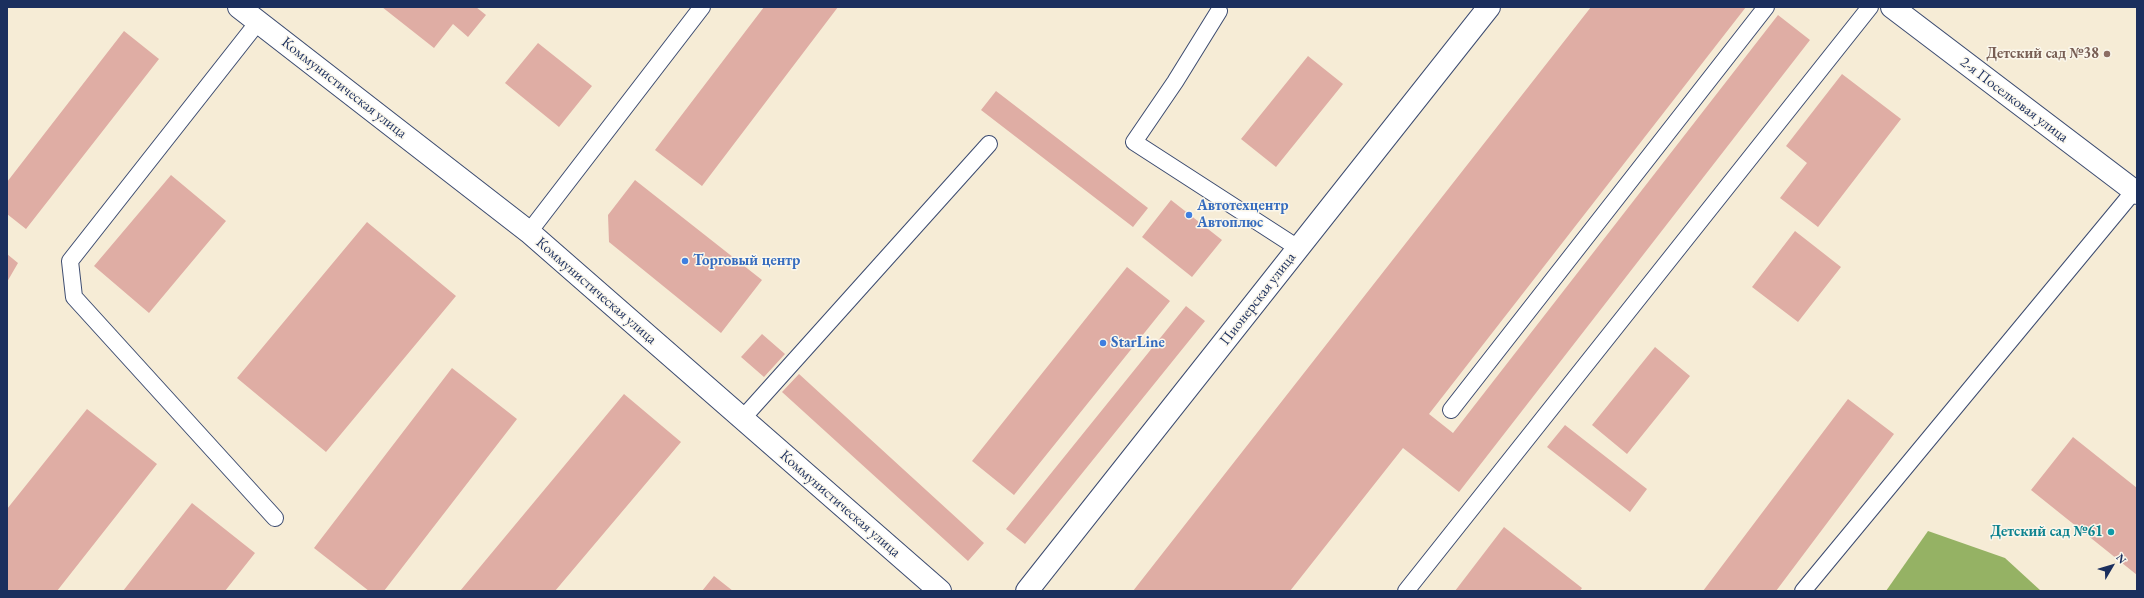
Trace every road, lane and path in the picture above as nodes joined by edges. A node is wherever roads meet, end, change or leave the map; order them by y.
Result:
1 (240, 7) edge
2 (702, 7) edge
3 (1489, 7) edge
4 (1766, 7) edge
5 (1870, 7) edge
6 (1892, 7) edge
7 (1219, 11) dead end
8 (258, 22) junction
9 (989, 144) dead end
10 (2136, 192) edge
11 (529, 232) junction
12 (1298, 248) junction
13 (1451, 410) dead end
14 (742, 419) junction
15 (275, 518) dead end
16 (940, 591) edge
17 (1027, 591) edge
18 (1406, 591) edge
19 (1803, 591) edge

1 - 8 street, Коммунистическая улица
2 - 11 lane
3 - 12 street, Пионерская улица
4 - 13 lane
5 - 18 lane
6 - 10 street, 2-я Поселковая улица
7 - 12 lane
8 - 11 street, Коммунистическая улица
8 - 15 lane
9 - 14 lane
10 - 19 lane
11 - 14 street, Коммунистическая улица
12 - 17 street, Пионерская улица
14 - 16 street, Коммунистическая улица

